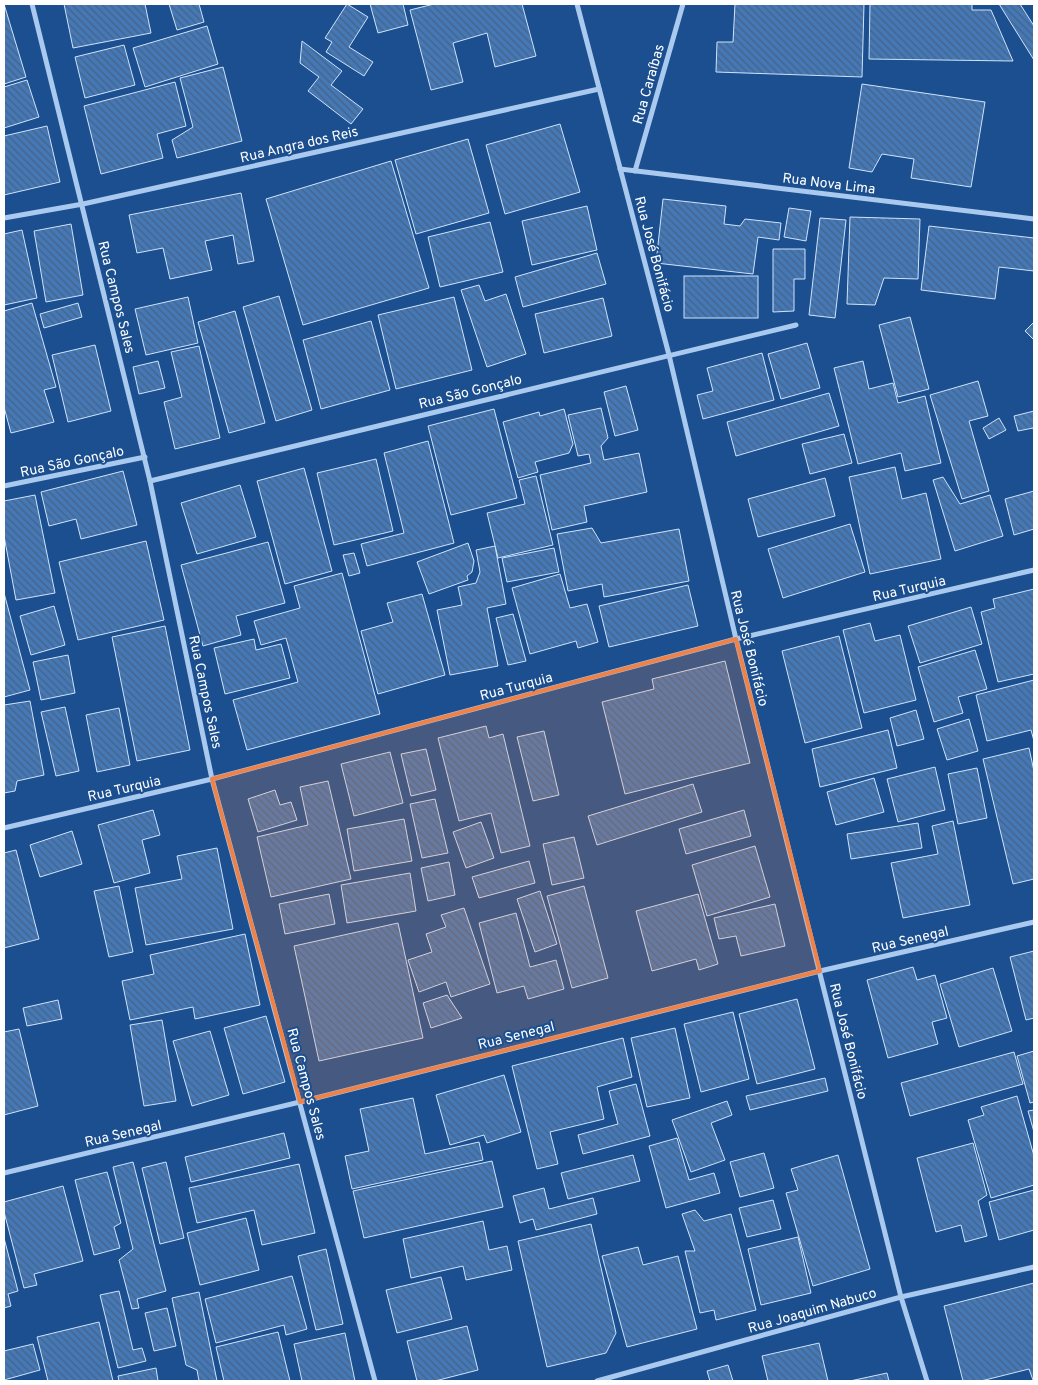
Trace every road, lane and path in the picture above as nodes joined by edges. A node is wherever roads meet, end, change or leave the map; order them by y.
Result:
1 (32, 4) edge
2 (577, 4) edge
3 (683, 4) edge
4 (599, 89) junction
5 (620, 169) junction
6 (636, 170) junction
7 (83, 204) junction
8 (4, 218) edge
9 (1034, 219) edge
10 (796, 325) dead end
11 (669, 355) junction
12 (145, 457) junction
13 (150, 481) junction
14 (4, 486) edge
15 (1034, 570) edge
16 (736, 639) junction
17 (212, 779) junction
18 (4, 828) edge
19 (1034, 922) edge
20 (820, 971) junction
21 (300, 1102) junction
22 (4, 1173) edge
23 (1034, 1267) edge
24 (900, 1297) junction
25 (375, 1381) edge
26 (597, 1381) edge
27 (927, 1381) edge

1 - 7 street, Rua Campos Sales
2 - 4 street, Rua José Bonifácio
3 - 6 street, Rua Caraíbas
4 - 5 street, Rua José Bonifácio
4 - 7 street, Rua Angra dos Reis
5 - 6 street, Rua Nova Lima
5 - 11 street, Rua José Bonifácio
6 - 9 street, Rua Nova Lima
7 - 8 street, Rua Angra dos Reis
7 - 12 street, Rua Campos Sales
10 - 11 street, Rua São Gonçalo
11 - 13 street, Rua São Gonçalo
11 - 16 street, Rua José Bonifácio
12 - 13 street, Rua Campos Sales
12 - 14 street, Rua São Gonçalo
13 - 17 street, Rua Campos Sales
15 - 16 street, Rua Turquia
16 - 17 street, Rua Turquia
16 - 20 street, Rua José Bonifácio
17 - 18 street, Rua Turquia
17 - 21 street, Rua Campos Sales
19 - 20 street, Rua Senegal
20 - 21 street, Rua Senegal
20 - 24 street, Rua José Bonifácio
21 - 22 street, Rua Senegal
21 - 25 street, Rua Campos Sales
23 - 24 street, Rua Joaquim Nabuco
24 - 26 street, Rua Joaquim Nabuco
24 - 27 street, Rua José Bonifácio

